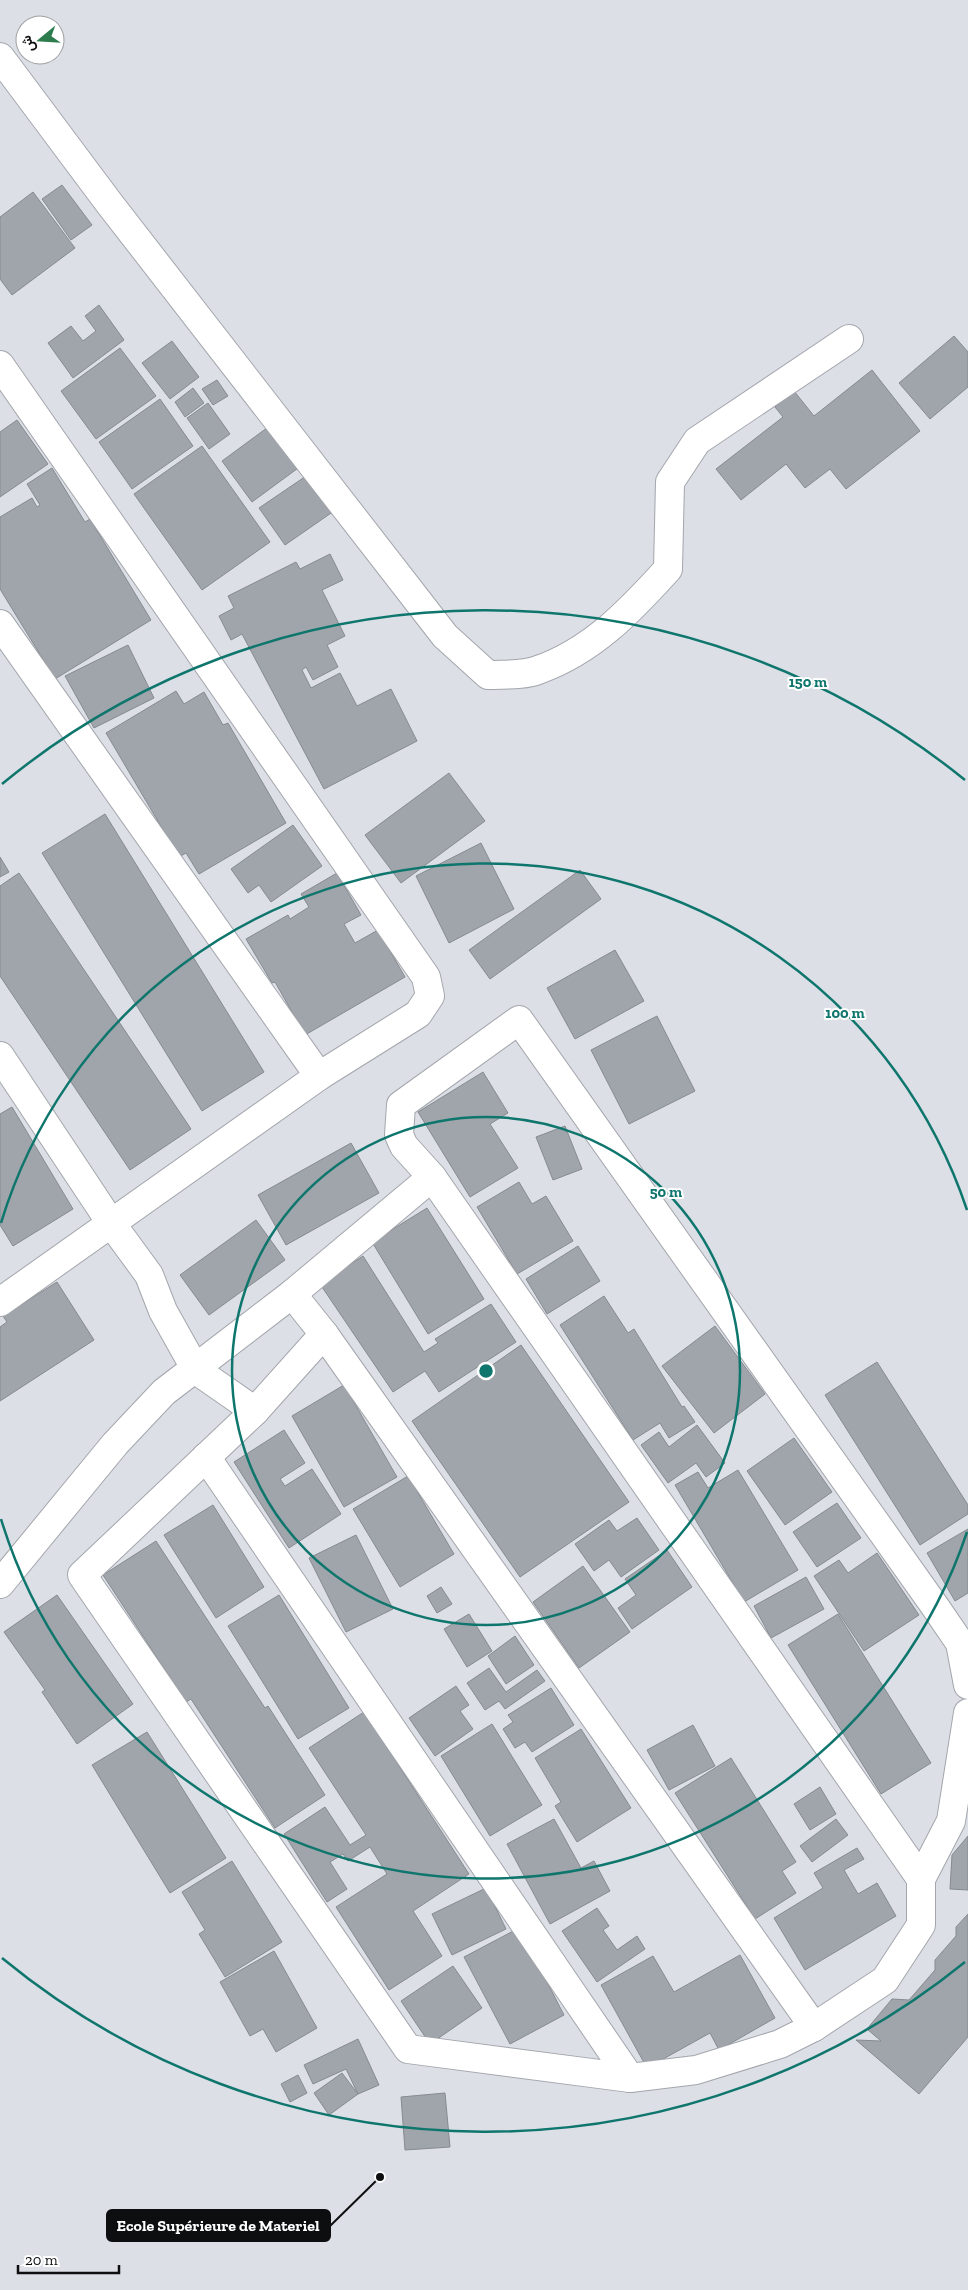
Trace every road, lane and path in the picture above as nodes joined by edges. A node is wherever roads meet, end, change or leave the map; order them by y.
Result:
1 (0, 58) edge
2 (849, 339) dead end
3 (0, 365) edge
4 (0, 624) edge
5 (0, 1056) edge
6 (319, 1076) junction
7 (432, 1177) junction
8 (111, 1223) junction
9 (292, 1294) junction
10 (0, 1302) edge
11 (324, 1334) junction
12 (196, 1370) junction
13 (255, 1411) junction
14 (206, 1457) junction
15 (0, 1584) edge
16 (968, 1685) edge
17 (968, 1713) edge
18 (921, 1879) junction
19 (814, 2026) junction
20 (630, 2078) junction

1 - 2 street
3 - 6 street
4 - 6 street
5 - 8 street
6 - 8 street
7 - 9 street
7 - 16 street
7 - 18 street
8 - 10 street
8 - 12 street
9 - 11 street
9 - 12 street
11 - 13 street
11 - 19 street
12 - 13 street
12 - 15 street
13 - 14 street
14 - 20 street
14 - 20 street
17 - 18 street
18 - 19 street
19 - 20 street

